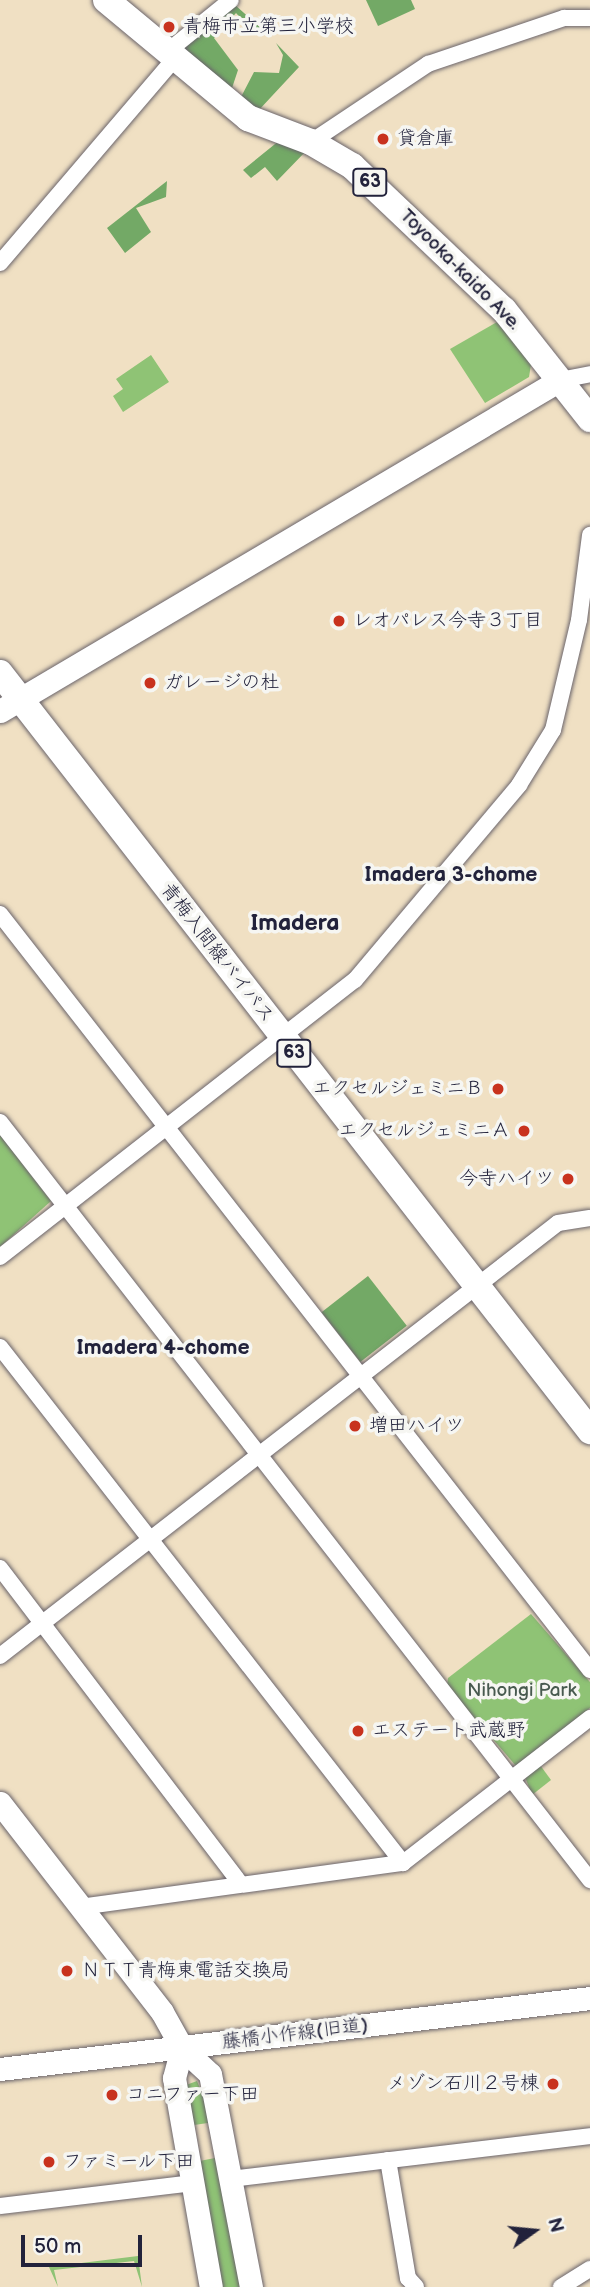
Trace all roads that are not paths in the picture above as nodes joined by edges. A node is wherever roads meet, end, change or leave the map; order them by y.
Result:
1 (106, 0) edge
2 (231, 0) edge
3 (590, 18) edge
4 (171, 55) junction
5 (311, 142) junction
6 (0, 263) edge
7 (590, 374) edge
8 (560, 380) junction
9 (590, 419) edge
10 (590, 535) edge
11 (0, 673) edge
12 (10, 705) edge
13 (0, 914) edge
14 (282, 1037) junction
15 (0, 1122) edge
16 (166, 1127) junction
17 (64, 1205) junction
18 (590, 1218) edge
19 (0, 1256) edge
20 (477, 1286) junction
21 (0, 1347) edge
22 (360, 1375) junction
23 (590, 1431) edge
24 (258, 1454) junction
25 (150, 1539) junction
26 (0, 1568) edge
27 (41, 1623) junction
28 (0, 1656) edge
29 (590, 1670) edge
30 (590, 1718) edge
31 (511, 1779) junction
32 (0, 1802) edge
33 (403, 1863) junction
34 (590, 1880) edge
35 (240, 1883) junction
36 (80, 1907) junction
37 (590, 1998) edge
38 (182, 2048) junction
39 (0, 2069) edge
40 (590, 2136) edge
41 (388, 2160) junction
42 (230, 2179) junction
43 (192, 2183) junction
44 (0, 2206) edge
45 (590, 2269) edge
46 (211, 2287) edge
47 (251, 2287) edge
48 (416, 2287) edge
49 (561, 2287) edge

1 - 4 main road, Toyooka-kaido Ave. / 63
2 - 4 street
3 - 5 street
4 - 5 main road, Toyooka-kaido Ave. / 63
4 - 6 street
5 - 8 main road, Toyooka-kaido Ave. / 63
7 - 8 street
8 - 9 main road, Toyooka-kaido Ave. / 63
8 - 12 street
10 - 14 street
11 - 12 main road, 青梅入間線バイパス / 63
12 - 14 main road, 青梅入間線バイパス / 63
13 - 16 street
14 - 16 street
14 - 20 main road, 青梅入間線バイパス / 63
15 - 17 street
16 - 17 street
16 - 22 street
17 - 19 street
17 - 24 street
18 - 20 street
20 - 22 street
20 - 23 main road, 青梅入間線バイパス / 63
21 - 25 street
22 - 24 street
22 - 29 street
24 - 25 street
24 - 31 street
25 - 27 street
25 - 33 street
26 - 27 street
27 - 28 street
27 - 35 street
30 - 31 street
31 - 33 street
31 - 34 street
32 - 36 street
33 - 35 street
35 - 36 street
36 - 38 street
37 - 38 street, 藤橋小作線(旧道)
38 - 39 street, 藤橋小作線(旧道)
38 - 42 street
38 - 43 street
40 - 41 street
41 - 42 street
41 - 48 street
42 - 47 street
43 - 44 street
43 - 46 street
45 - 49 street

